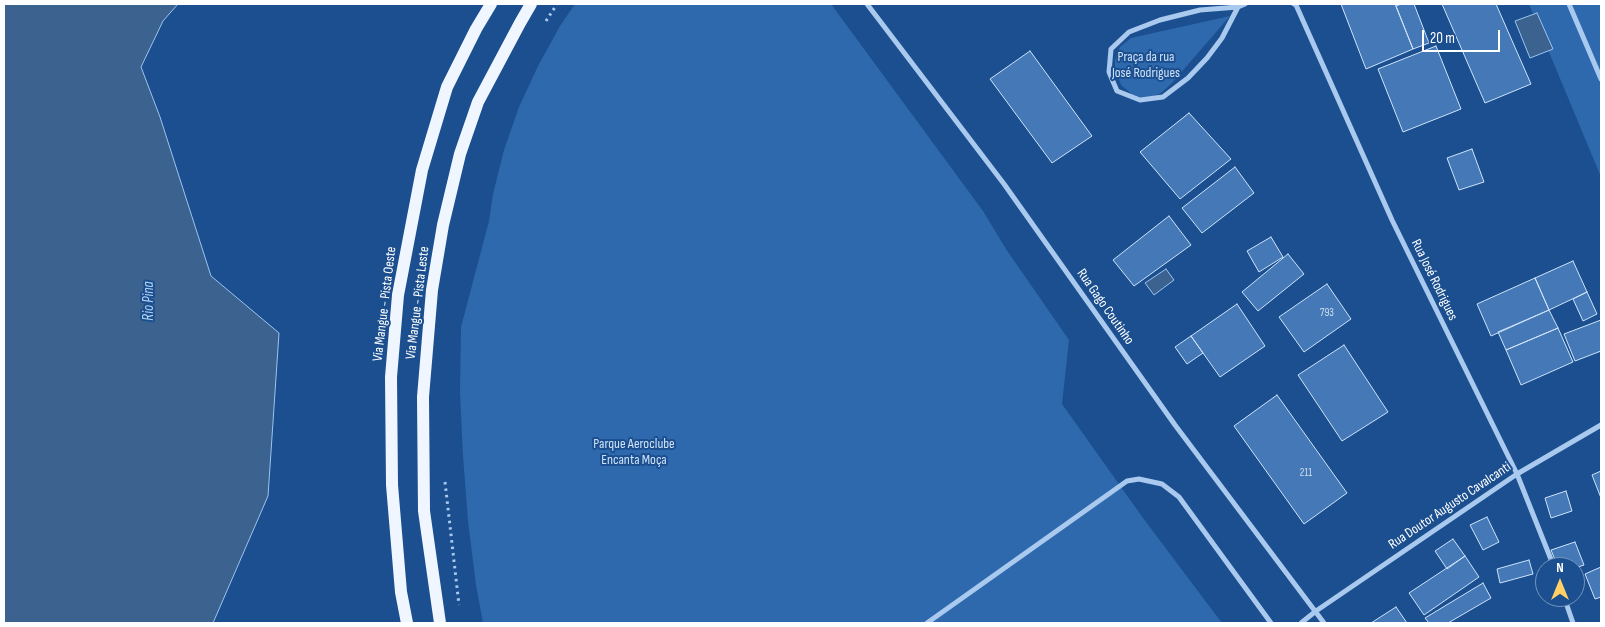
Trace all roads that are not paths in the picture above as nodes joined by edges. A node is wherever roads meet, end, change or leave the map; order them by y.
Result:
1 (491, 4) edge
2 (531, 4) edge
3 (867, 4) edge
4 (1245, 4) edge
5 (1294, 4) edge
6 (1569, 4) edge
7 (1238, 7) junction
8 (1601, 79) edge
9 (1601, 425) edge
10 (1517, 474) junction
11 (1550, 557) edge
12 (1567, 607) edge
13 (1316, 611) junction
14 (407, 623) edge
15 (440, 623) edge
16 (928, 623) edge
17 (1271, 623) edge
18 (1301, 623) edge
19 (1324, 623) edge
20 (1573, 623) edge

1 - 14 main road, Via Mangue - Pista Oeste
2 - 15 main road, Via Mangue - Pista Leste
3 - 13 street, Rua Gago Coutinho
4 - 7 street
5 - 10 street, Rua José Rodrigues
6 - 8 street
7 - 7 street
9 - 10 street, Rua Doutor Augusto Cavalcanti
10 - 11 street, Rua José Rodrigues
10 - 13 street, Rua Doutor Augusto Cavalcanti
12 - 20 street
13 - 18 street, Rua Doutor Augusto Cavalcanti
13 - 19 street, Rua Gago Coutinho
16 - 17 street

